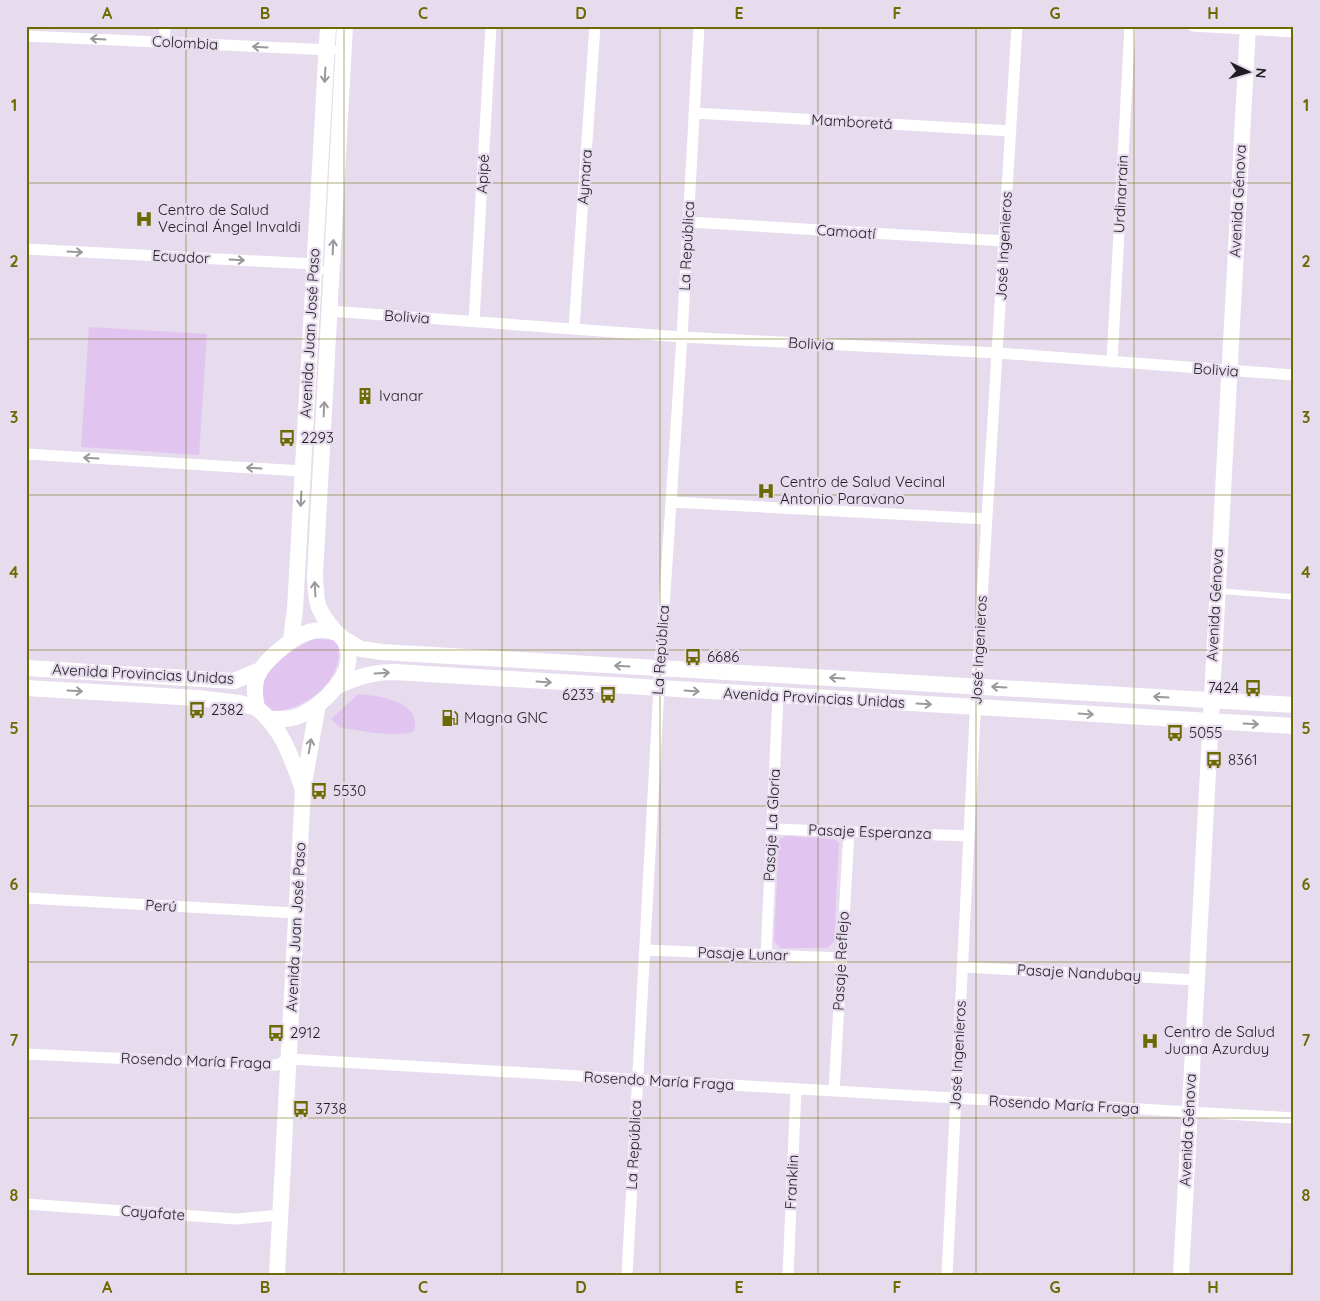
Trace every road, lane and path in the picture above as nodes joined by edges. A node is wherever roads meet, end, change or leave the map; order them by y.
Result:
1 (165, 26) edge
2 (328, 26) edge
3 (345, 26) edge
4 (492, 26) edge
5 (595, 26) edge
6 (699, 26) edge
7 (1016, 26) edge
8 (1130, 26) edge
9 (1193, 26) edge
10 (1247, 28) edge
11 (1294, 32) edge
12 (26, 36) edge
13 (164, 42) junction
14 (326, 50) junction
15 (344, 50) junction
16 (694, 113) junction
17 (1011, 130) junction
18 (688, 222) junction
19 (1005, 241) junction
20 (26, 249) edge
21 (314, 264) junction
22 (331, 274) junction
23 (329, 311) junction
24 (474, 321) junction
25 (574, 328) junction
26 (682, 337) junction
27 (998, 353) junction
28 (1112, 362) junction
29 (1228, 372) junction
30 (1294, 375) edge
31 (26, 454) edge
32 (302, 471) junction
33 (671, 502) junction
34 (987, 519) junction
35 (1216, 591) junction
36 (1294, 596) edge
37 (341, 635) junction
38 (291, 640) junction
39 (26, 668) edge
40 (660, 668) junction
41 (258, 671) junction
42 (977, 686) junction
43 (336, 687) junction
44 (26, 688) edge
45 (658, 688) junction
46 (778, 696) junction
47 (1210, 700) junction
48 (318, 704) junction
49 (1294, 705) edge
50 (976, 707) junction
51 (257, 708) junction
52 (270, 719) junction
53 (1209, 722) junction
54 (1294, 726) edge
55 (303, 789) junction
56 (772, 828) junction
57 (849, 832) junction
58 (969, 836) junction
59 (26, 898) edge
60 (296, 913) junction
61 (645, 950) junction
62 (766, 955) junction
63 (841, 958) junction
64 (962, 967) junction
65 (1196, 980) junction
66 (26, 1054) edge
67 (289, 1059) junction
68 (638, 1080) junction
69 (796, 1089) junction
70 (834, 1092) junction
71 (956, 1098) junction
72 (1189, 1112) junction
73 (1294, 1118) edge
74 (26, 1204) edge
75 (280, 1215) junction
76 (277, 1275) edge
77 (628, 1275) edge
78 (788, 1275) edge
79 (947, 1275) edge
80 (1181, 1275) edge

1 - 13 street
2 - 14 main road, Avenida Juan José Paso
3 - 15 main road, Avenida Juan José Paso
4 - 24 street, Apipé
5 - 25 street, Aymara
6 - 16 street, La República
7 - 17 street, José Ingenieros
8 - 28 street, Urdinarrain
9 - 10 street
10 - 11 street
10 - 29 main road, Avenida Génova
13 -> 12 street, Colombia
14 -> 13 street, Colombia
14 - 15 street, Colombia
14 -> 21 main road, Avenida Juan José Paso
22 -> 15 main road, Avenida Juan José Paso
16 - 17 street, Mamboretá
16 - 18 street, La República
17 - 19 street, José Ingenieros
18 - 19 street, Camoatí
18 - 26 street, La República
19 - 27 street, José Ingenieros
20 -> 21 street, Ecuador
21 - 22 street, Ecuador
21 - 32 main road, Avenida Juan José Paso
22 - 23 main road, Avenida Juan José Paso
23 - 24 street, Bolivia
37 -> 23 main road, Avenida Juan José Paso
24 - 25 street, Bolivia
25 - 26 street, Bolivia
26 - 27 street, Bolivia
26 - 33 street, La República
27 - 28 street, Bolivia
27 - 34 street, José Ingenieros
28 - 29 street, Bolivia
29 - 30 street, Bolivia
29 - 35 main road, Avenida Génova
32 -> 31 street
32 -> 38 main road, Avenida Juan José Paso
33 - 34 street
33 - 40 street, La República
34 - 42 street, José Ingenieros
35 - 36 lane
35 - 47 main road, Avenida Génova
37 - 38 main road
40 -> 37 main road, Avenida Provincias Unidas
37 - 43 main road
38 - 41 main road
39 - 41 main road, Avenida Provincias Unidas
42 -> 40 main road, Avenida Provincias Unidas
40 - 45 street, La República
41 - 51 main road
47 -> 42 main road, Avenida Provincias Unidas
42 - 50 street, José Ingenieros
43 -> 45 main road, Avenida Provincias Unidas
43 - 48 main road
44 -> 51 main road, Avenida Provincias Unidas
45 -> 46 main road, Avenida Provincias Unidas
45 - 61 street, La República
46 -> 50 main road, Avenida Provincias Unidas
46 - 56 street, Pasaje La Gloria
47 - 49 main road, Avenida Provincias Unidas
47 - 53 main road, Avenida Génova
48 - 52 main road
55 -> 48 main road, Avenida Juan José Paso
50 -> 53 main road, Avenida Provincias Unidas
50 - 58 street, José Ingenieros
51 - 52 main road
52 - 55 main road, Avenida Juan José Paso
53 -> 54 main road, Avenida Provincias Unidas
53 - 65 main road, Avenida Génova
55 - 60 main road, Avenida Juan José Paso
56 - 57 street, Pasaje Esperanza
56 - 62 street, Pasaje La Gloria
57 - 58 street, Pasaje Esperanza
57 - 63 street, Pasaje Reflejo
58 - 64 street, José Ingenieros
59 - 60 street, Perú
60 - 67 main road, Avenida Juan José Paso
61 - 62 street, Pasaje Lunar
61 - 68 street, La República
62 - 63 street, Pasaje Lunar
63 - 70 street, Pasaje Reflejo
64 - 65 street, Pasaje Nandubay
64 - 71 street, José Ingenieros
65 - 72 main road, Avenida Génova
66 - 67 street, Rosendo María Fraga
67 - 68 street, Rosendo María Fraga
67 - 75 main road, Avenida Juan José Paso
68 - 69 street, Rosendo María Fraga
68 - 77 street, La República
69 - 70 street, Rosendo María Fraga
69 - 78 street, Franklin
70 - 71 street, Rosendo María Fraga
71 - 72 street, Rosendo María Fraga
71 - 79 street, José Ingenieros
72 - 73 street, Rosendo María Fraga
72 - 80 main road, Avenida Génova
74 - 75 street, Cayafate
75 - 76 main road, Avenida Juan José Paso

